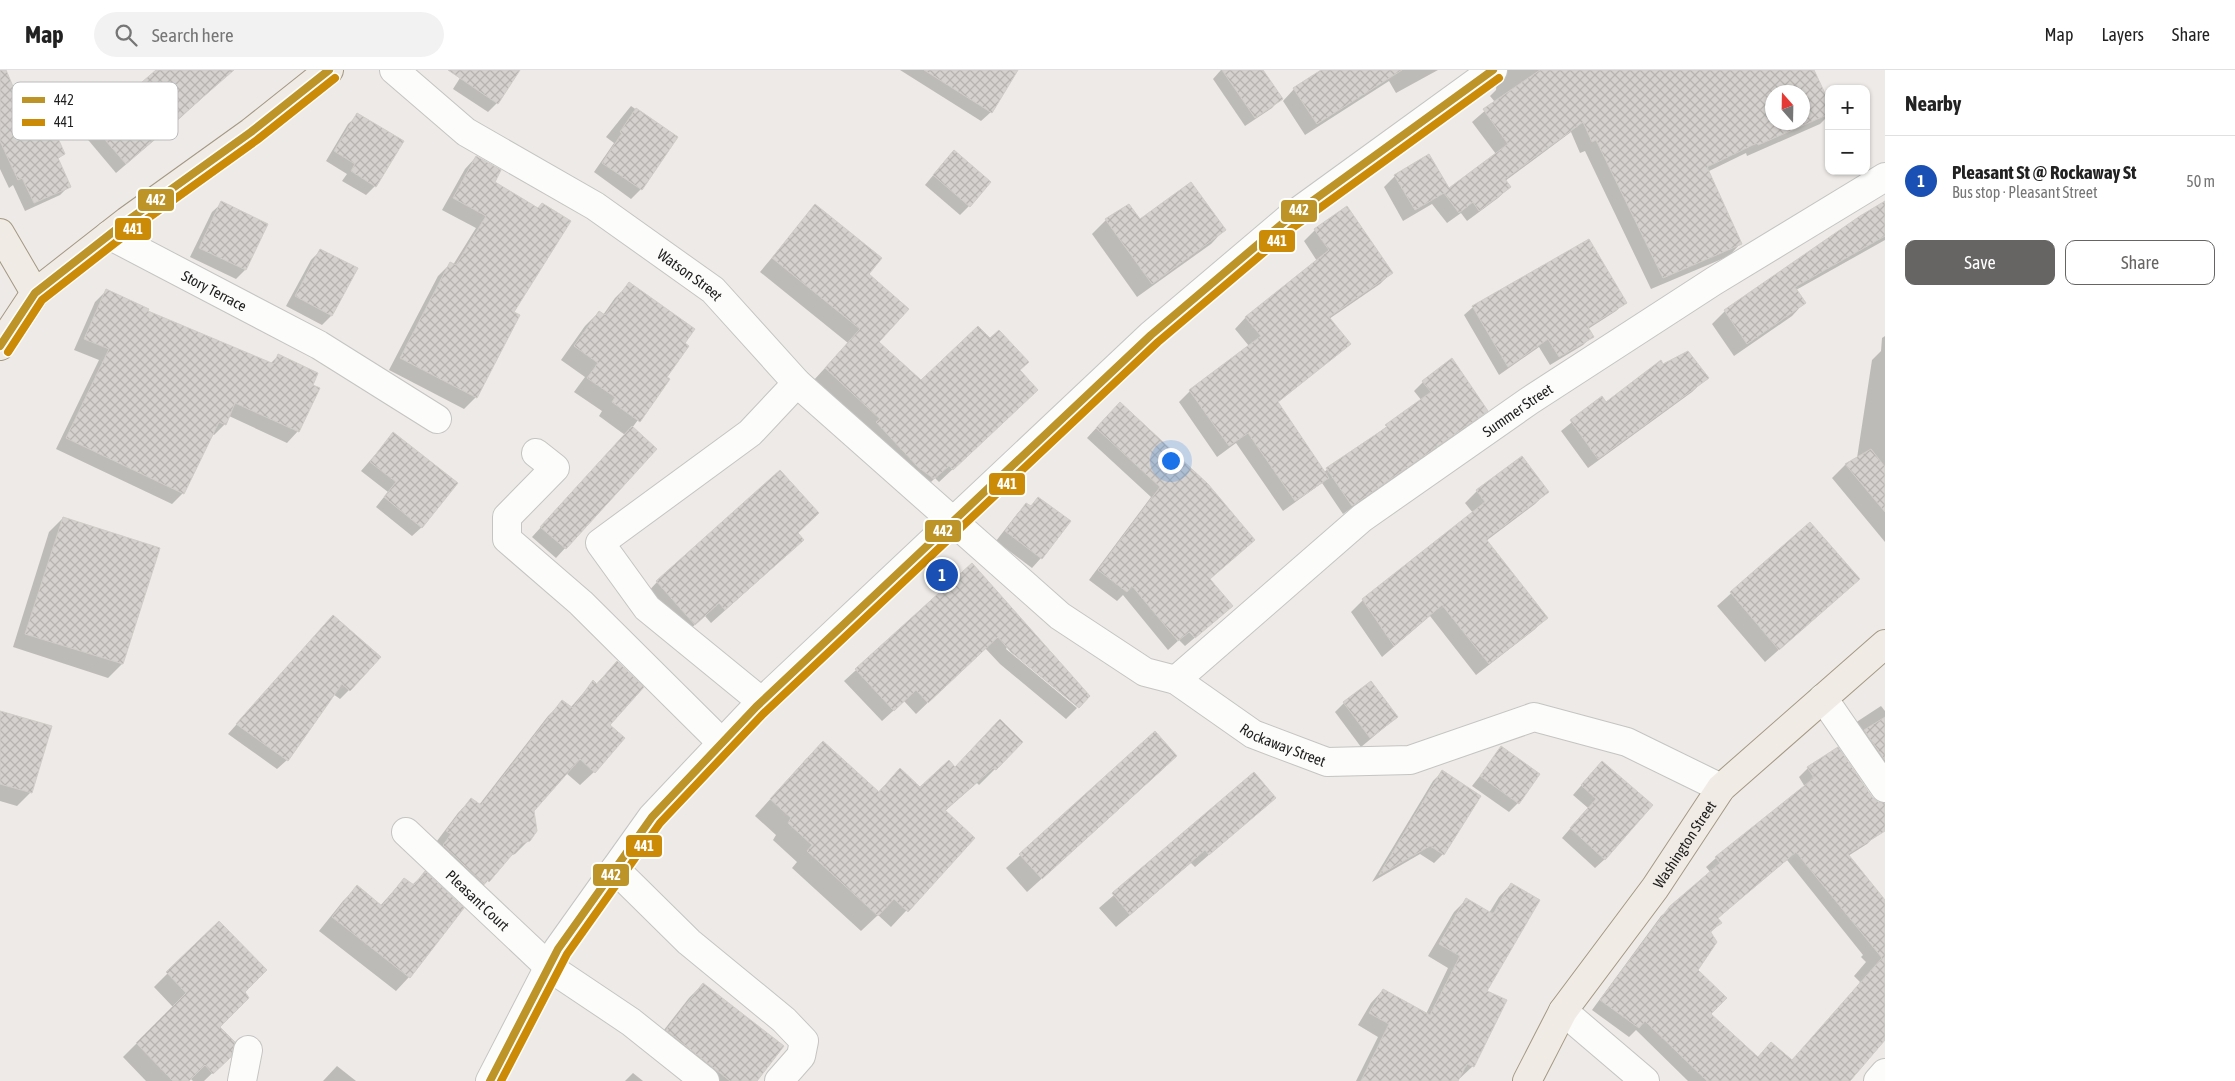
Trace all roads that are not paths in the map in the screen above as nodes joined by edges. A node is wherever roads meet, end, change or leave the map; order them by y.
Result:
1 (329, 70) edge
2 (394, 70) edge
3 (1493, 70) edge
4 (1885, 177) edge
5 (0, 232) edge
6 (109, 235) junction
7 (35, 293) junction
8 (0, 346) edge
9 (797, 383) junction
10 (437, 420) dead end
11 (536, 453) dead end
12 (954, 522) junction
13 (1885, 644) edge
14 (1176, 680) junction
15 (1823, 698) junction
16 (762, 702) junction
17 (722, 743) junction
18 (1720, 788) junction
19 (1885, 788) edge
20 (406, 832) dead end
21 (615, 869) junction
22 (549, 967) junction
23 (1563, 1011) junction
24 (248, 1050) dead end
25 (1885, 1073) edge
26 (242, 1081) edge
27 (490, 1081) edge
28 (705, 1081) edge
29 (779, 1081) edge
30 (1527, 1081) edge
31 (1646, 1081) edge
32 (1878, 1081) edge

1 - 6 main road
2 - 9 street, Watson Street
3 - 12 street
4 - 14 street, Summer Street
5 - 7 main road
6 - 7 main road
6 - 10 street, Story Terrace
7 - 8 main road
9 - 12 street, Watson Street
9 - 16 street
11 - 17 street
12 - 14 street, Rockaway Street
12 - 16 street
13 - 15 main road, Washington Street
14 - 18 street, Rockaway Street
15 - 18 main road, Washington Street
15 - 19 street
16 - 17 street
17 - 21 street
18 - 23 main road, Washington Street
20 - 22 street, Pleasant Court
21 - 22 street
21 - 29 street
22 - 27 street
22 - 28 street, Pleasant Court
23 - 30 main road, Washington Street
23 - 31 street
24 - 26 street
25 - 32 street

